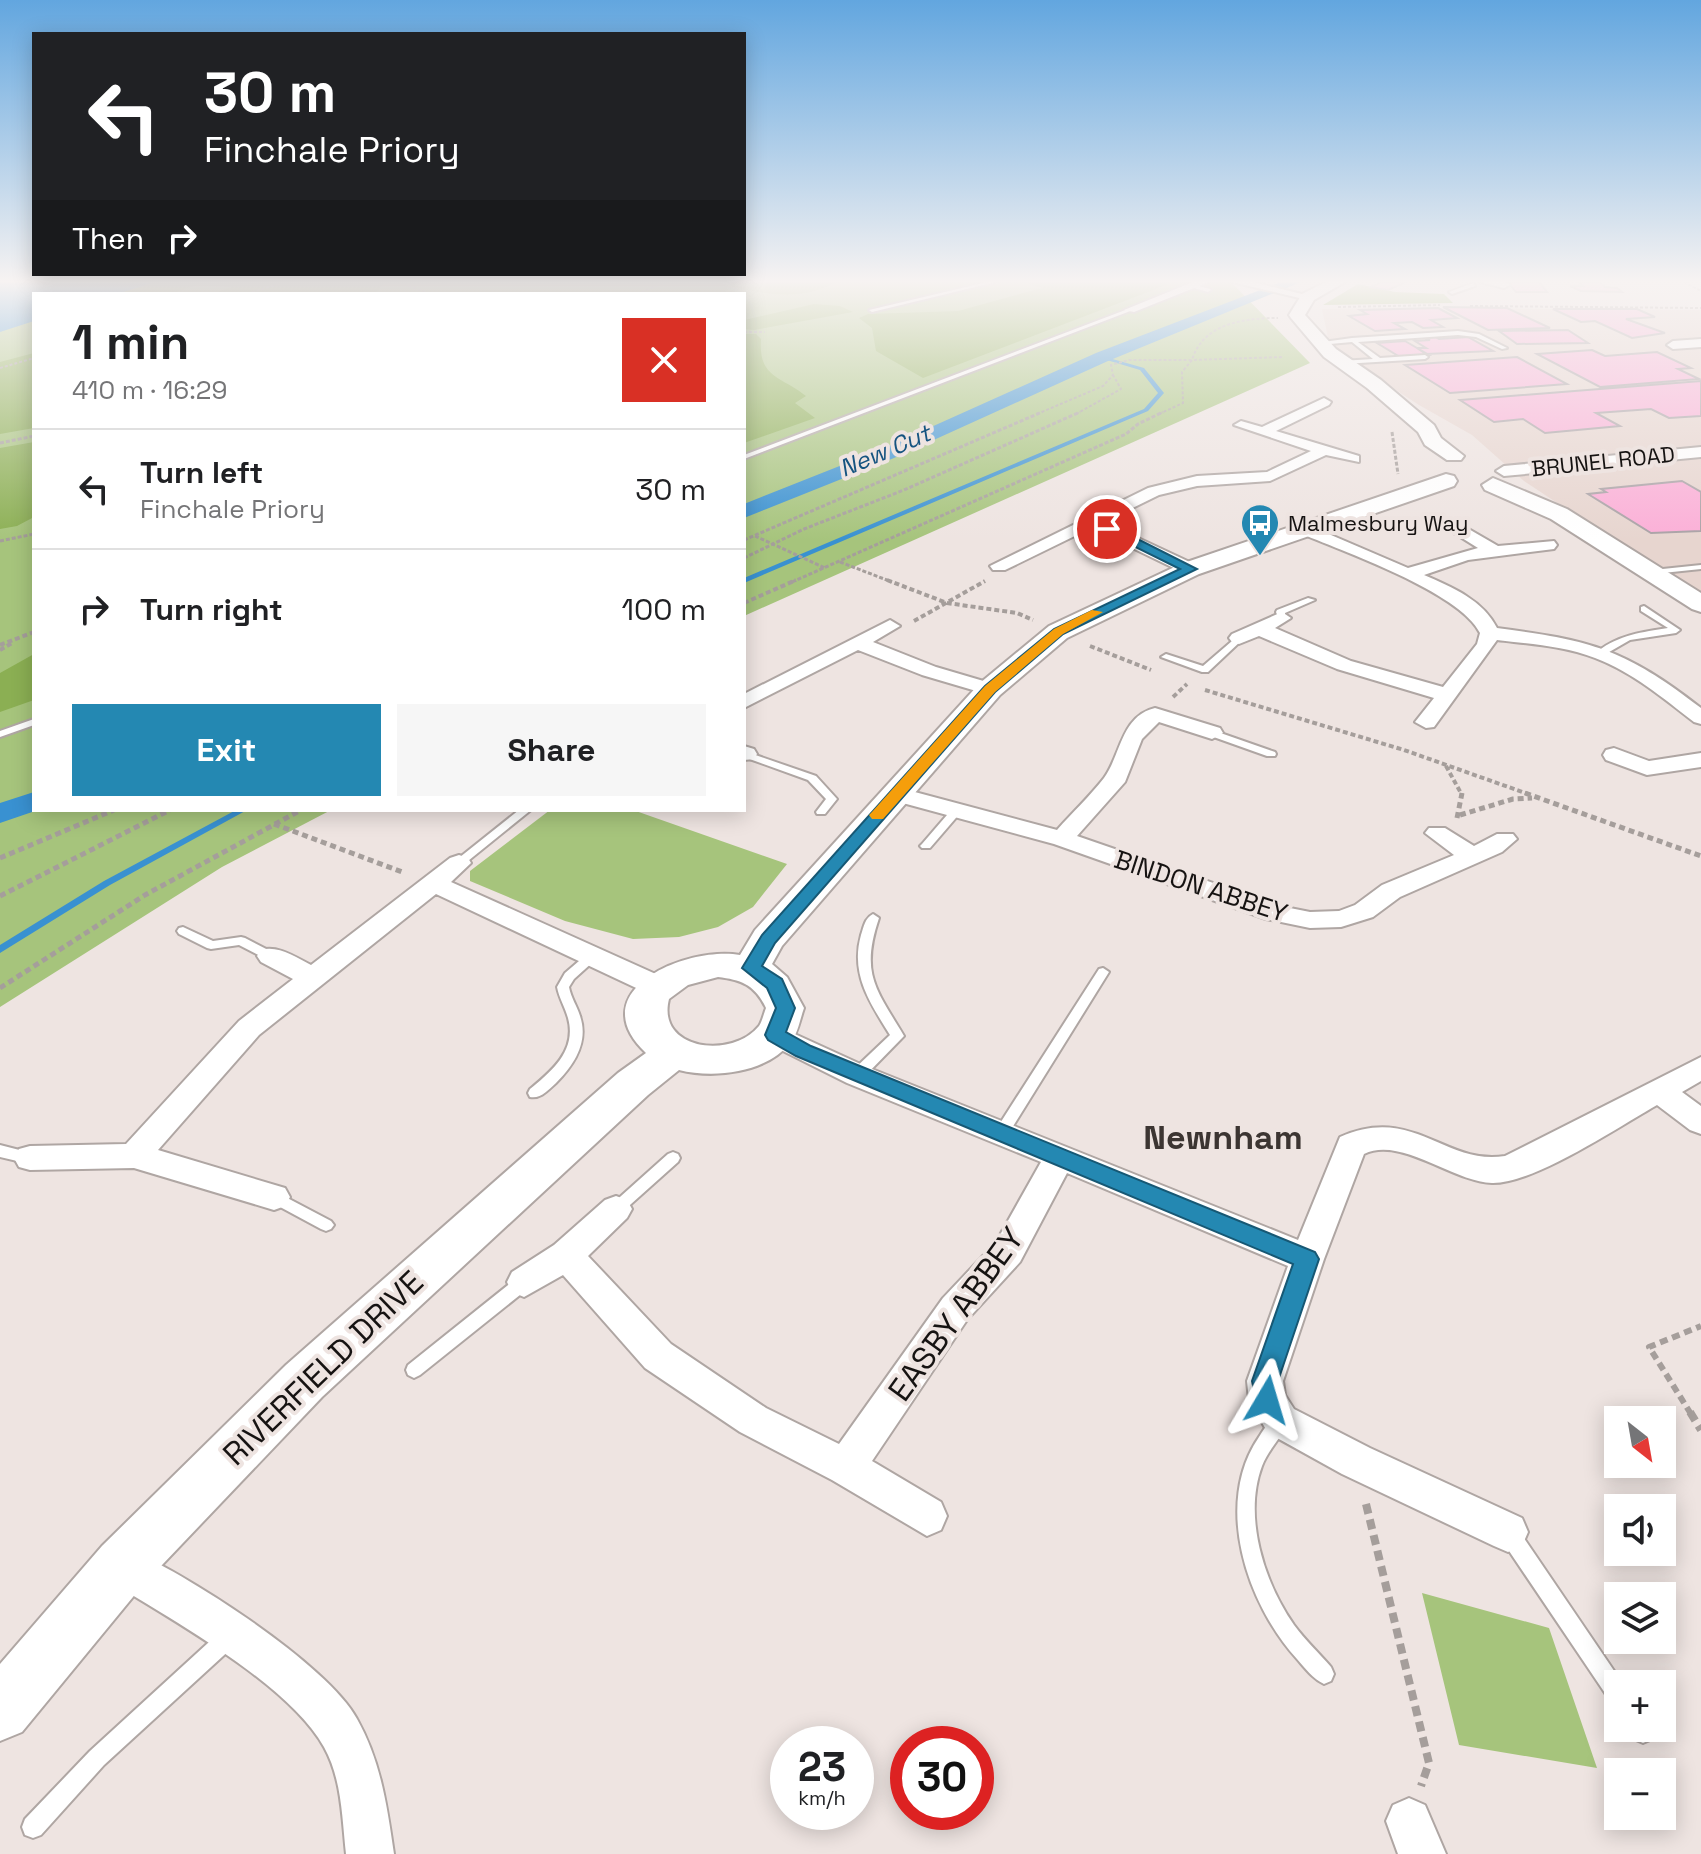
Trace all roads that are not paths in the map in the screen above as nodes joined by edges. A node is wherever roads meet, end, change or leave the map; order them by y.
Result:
1 (976, 369) edge
2 (1349, 369) edge
3 (1324, 402) dead end
4 (1241, 425) dead end
5 (1263, 432) junction
6 (1325, 450) junction
7 (1701, 452) edge
8 (746, 456) edge
9 (1354, 459) dead end
10 (1438, 466) junction
11 (1490, 469) junction
12 (1091, 522) junction
13 (1303, 528) junction
14 (1460, 529) dead end
15 (1548, 545) dead end
16 (1493, 550) junction
17 (999, 566) road end
18 (1701, 567) edge
19 (1190, 569) junction
20 (1653, 572) junction
21 (1408, 574) junction
22 (1311, 600) dead end
23 (1701, 604) edge
24 (1644, 609) dead end
25 (1282, 618) joint
26 (890, 626) road end
27 (1260, 629) junction
28 (1490, 633) junction
29 (1239, 638) joint
30 (857, 643) junction
31 (1601, 653) junction
32 (1166, 657) dead end
33 (990, 689) junction
34 (1448, 695) junction
35 (746, 701) edge
36 (1701, 718) edge
37 (1426, 722) dead end
38 (32, 723) edge
39 (1212, 733) joint
40 (0, 734) edge
41 (746, 754) edge
42 (1271, 754) dead end
43 (1614, 755) dead end
44 (1701, 760) edge
45 (896, 794) junction
46 (957, 810) junction
47 (523, 812) edge
48 (821, 812) dead end
49 (1437, 833) road end
50 (1062, 839) junction
51 (1505, 839) dead end
52 (926, 846) dead end
53 (1472, 856) junction
54 (459, 863) joint
55 (433, 883) junction
56 (873, 918) dead end
57 (183, 931) dead end
58 (270, 956) joint
59 (590, 958) junction
60 (751, 968) junction
61 (1103, 972) dead end
62 (311, 977) junction
63 (659, 987) junction
64 (775, 1035) junction
65 (673, 1054) junction
66 (1701, 1068) edge
67 (857, 1075) junction
68 (1659, 1091) junction
69 (535, 1093) dead end
70 (1701, 1122) edge
71 (1002, 1132) junction
72 (15, 1155) edge
73 (134, 1156) junction
74 (1060, 1156) junction
75 (673, 1158) dead end
76 (274, 1197) joint
77 (616, 1209) joint
78 (326, 1225) dead end
79 (566, 1255) junction
80 (1307, 1259) junction
81 (524, 1282) joint
82 (414, 1370) dead end
83 (1281, 1421) junction
84 (846, 1467) junction
85 (927, 1516) dead end
86 (1508, 1532) joint
87 (122, 1566) junction
88 (233, 1634) junction
89 (1324, 1674) dead end
90 (1604, 1674) edge
91 (0, 1710) edge
92 (33, 1827) dead end
93 (370, 1854) edge

1 - 8 lane
2 - 10 street
3 - 5 street
4 - 5 street
5 - 6 street
6 - 9 street
6 - 12 street
7 - 11 street, BRUNEL ROAD
10 - 11 street
10 - 11 street
10 - 13 street
11 - 20 street
12 - 17 street
12 - 19 street
13 - 19 street
13 - 21 street
14 - 16 street
15 - 16 street
16 - 21 street
18 - 20 lane
19 - 33 street
20 - 23 street
21 - 28 street
22 - 25 lane
24 - 31 lane
25 - 27 street
26 - 30 street
27 - 29 street
27 - 34 street
28 - 31 street
28 - 34 street
29 - 32 lane
30 - 33 street
30 - 35 street
31 - 36 street
33 - 45 street
34 - 37 street
38 - 40 lane
39 - 42 lane
39 - 50 street
41 - 48 lane
43 - 44 street
45 - 46 street, BINDON ABBEY
45 - 60 street
46 - 50 street, BINDON ABBEY
46 - 52 lane
47 - 54 lane
49 - 53 street
50 - 53 street, BINDON ABBEY
51 - 53 street, BINDON ABBEY
54 - 55 street
55 - 59 street
55 - 62 street
56 - 67 lane
57 - 58 lane
58 - 62 street
59 - 63 street
59 - 69 lane
60 - 63 street
60 - 64 street
61 - 71 lane
62 - 73 street
63 - 65 street
64 - 65 street
64 - 67 street
65 - 87 street, RIVERFIELD DRIVE
66 - 68 street
67 - 71 street
68 - 70 street
68 - 80 street
71 - 74 street
72 - 73 street
73 - 76 street
74 - 80 street
74 - 84 street, EASBY ABBEY
75 - 77 lane
76 - 78 lane
77 - 79 street
79 - 81 street
79 - 84 street
80 - 83 street
81 - 82 lane
83 - 86 street
83 - 89 lane
84 - 85 street
86 - 90 lane
87 - 88 street
87 - 91 street, RIVERFIELD DRIVE
88 - 92 lane
88 - 93 street

